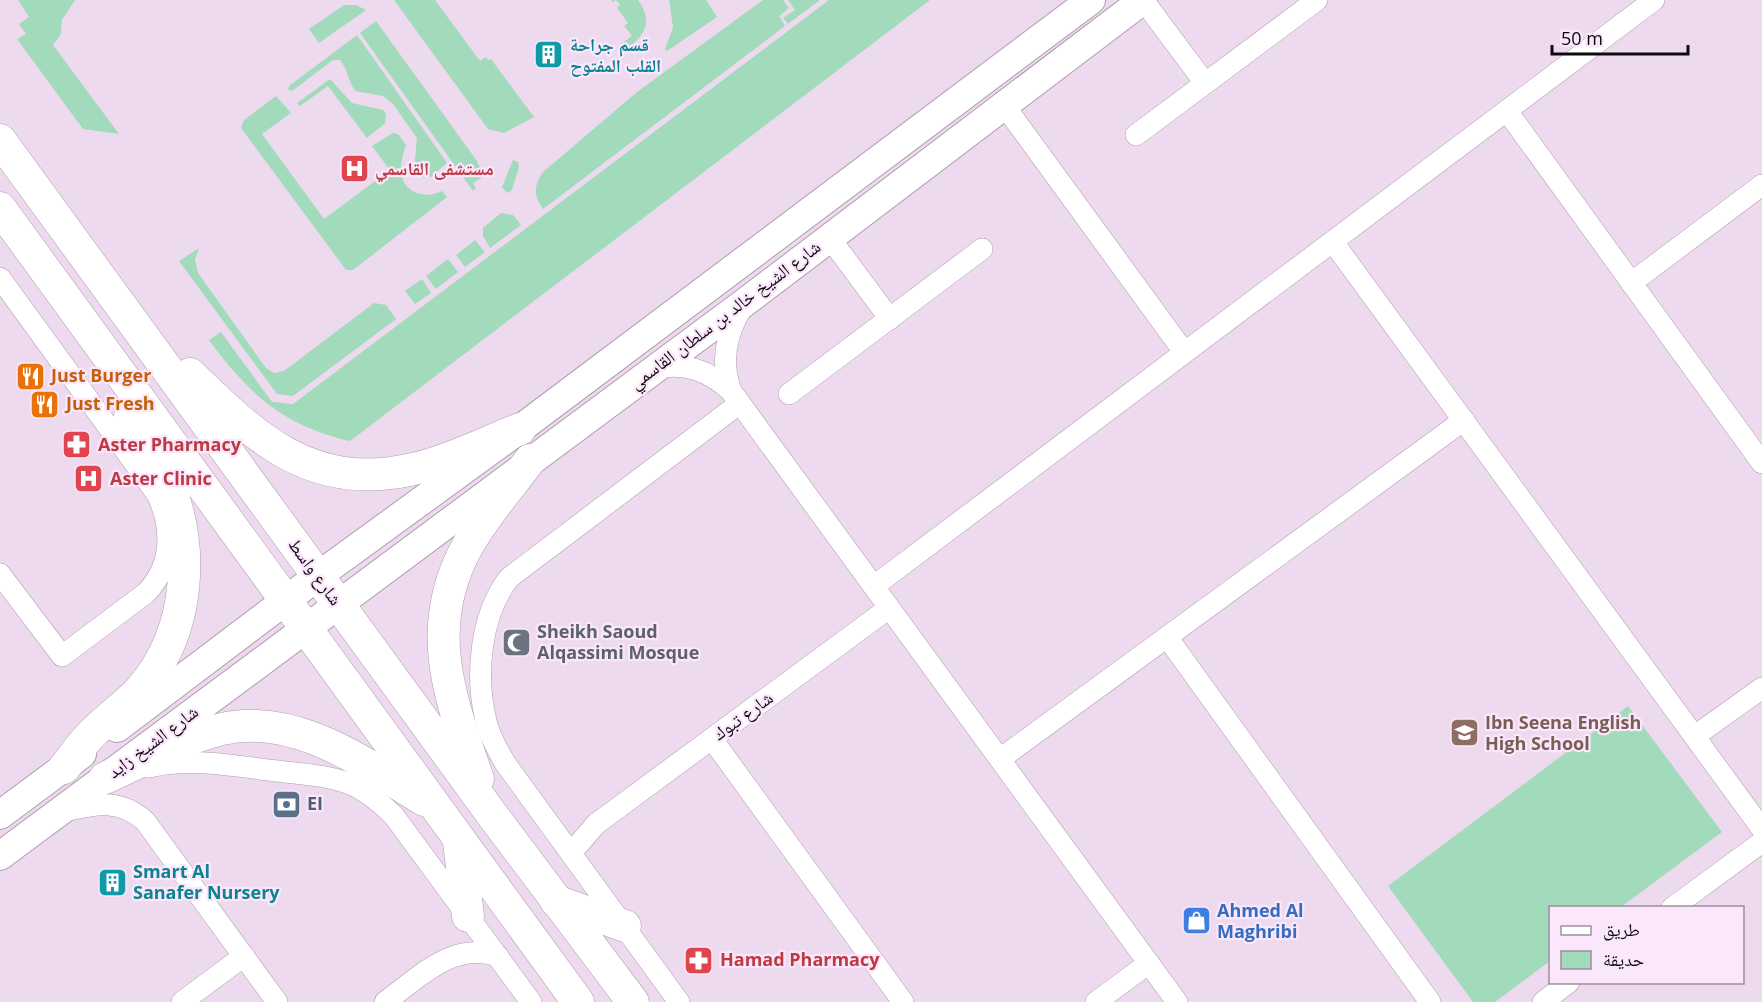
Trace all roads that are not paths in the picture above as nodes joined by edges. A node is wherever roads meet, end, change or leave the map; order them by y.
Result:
1 (1091, 0) edge
2 (1143, 0) edge
3 (1317, 0) edge
4 (1654, 0) edge
5 (1205, 83) junction
6 (1004, 105) junction
7 (1507, 111) junction
8 (1136, 135) dead end
9 (0, 140) edge
10 (1762, 186) edge
11 (0, 208) edge
12 (829, 237) junction
13 (1333, 242) junction
14 (982, 249) dead end
15 (0, 278) edge
16 (1631, 283) junction
17 (748, 300) junction
18 (890, 319) junction
19 (153, 347) junction
20 (1184, 352) junction
21 (110, 356) junction
22 (653, 368) junction
23 (789, 394) dead end
24 (736, 397) junction
25 (1464, 420) junction
26 (520, 429) junction
27 (1760, 457) edge
28 (530, 460) junction
29 (171, 513) junction
30 (0, 574) edge
31 (318, 576) junction
32 (874, 586) junction
33 (287, 600) junction
34 (339, 604) junction
35 (890, 608) junction
36 (306, 628) junction
37 (1167, 637) junction
38 (1762, 688) edge
39 (1695, 736) junction
40 (712, 739) junction
41 (1000, 759) junction
42 (64, 768) junction
43 (105, 778) junction
44 (436, 807) junction
45 (59, 812) junction
46 (0, 815) edge
47 (493, 816) junction
48 (550, 823) junction
49 (596, 824) junction
50 (1762, 829) edge
51 (458, 838) junction
52 (1762, 842) edge
53 (572, 852) junction
54 (0, 856) edge
55 (556, 902) junction
56 (1675, 906) edge
57 (468, 916) junction
58 (625, 926) junction
59 (244, 956) junction
60 (498, 956) junction
61 (448, 957) junction
62 (1149, 963) junction
63 (1566, 984) edge
64 (182, 1002) edge
65 (277, 1002) edge
66 (385, 1002) edge
67 (531, 1002) edge
68 (578, 1002) edge
69 (633, 1002) edge
70 (680, 1002) edge
71 (903, 1002) edge
72 (1096, 1002) edge
73 (1177, 1002) edge
74 (1430, 1002) edge
75 (1542, 1002) edge

1 - 26 main road, شارع الشيخ خالد بن سلطان القاسمي
2 - 5 street
2 - 6 main road, شارع الشيخ خالد بن سلطان القاسمي
3 - 5 street
4 - 7 street
5 - 8 street
6 - 12 main road, شارع الشيخ خالد بن سلطان القاسمي
6 - 20 street
7 - 13 street
7 - 16 street
9 - 19 main road, شارع واسط
10 - 16 street
11 - 21 main road
12 - 17 main road, شارع الشيخ خالد بن سلطان القاسمي
12 - 18 street
13 - 20 street
13 - 25 street
14 - 18 street
15 - 29 street
16 - 27 street
17 - 22 main road, شارع الشيخ خالد بن سلطان القاسمي
17 - 24 street
18 - 23 street
19 - 26 main road
19 - 31 main road, شارع واسط
20 - 32 street
21 - 29 main road
21 - 33 main road
22 - 24 street
22 - 28 main road, شارع الشيخ خالد بن سلطان القاسمي
24 - 32 street
24 - 48 street
25 - 37 street
25 - 39 street
26 - 31 main road, شارع الشيخ خالد بن سلطان القاسمي
28 - 34 main road, شارع الشيخ خالد بن سلطان القاسمي
28 - 47 main road
29 - 30 street
29 - 42 main road
31 - 33 main road, شارع الشيخ خالد بن سلطان القاسمي
31 - 34 main road, شارع واسط
32 - 35 street
33 - 36 main road
33 - 42 main road, شارع الشيخ زايد
34 - 36 main road, شارع الشيخ خالد بن سلطان القاسمي
34 - 47 main road, شارع واسط
35 - 40 street, شارع تبوك
35 - 41 street
36 - 43 main road, شارع الشيخ زايد
36 - 44 main road
37 - 41 street
37 - 74 street
38 - 39 street
39 - 50 street
40 - 49 street, شارع تبوك
40 - 71 street
41 - 62 street
42 - 46 main road, شارع الشيخ زايد
43 - 44 main road
43 - 45 main road, شارع الشيخ زايد
43 - 57 street
44 - 51 main road
45 - 54 main road, شارع الشيخ زايد
45 - 59 street
47 - 55 main road, شارع واسط
48 - 49 street
48 - 53 street
49 - 53 street, شارع تبوك
51 - 57 main road
51 - 68 main road
52 - 56 street
53 - 58 street
55 - 58 main road
55 - 69 main road, شارع واسط
57 - 60 street
57 - 61 street
58 - 70 street
59 - 64 street
59 - 65 street
60 - 61 street
60 - 67 street
61 - 66 street
62 - 72 street
62 - 73 street
63 - 75 street

